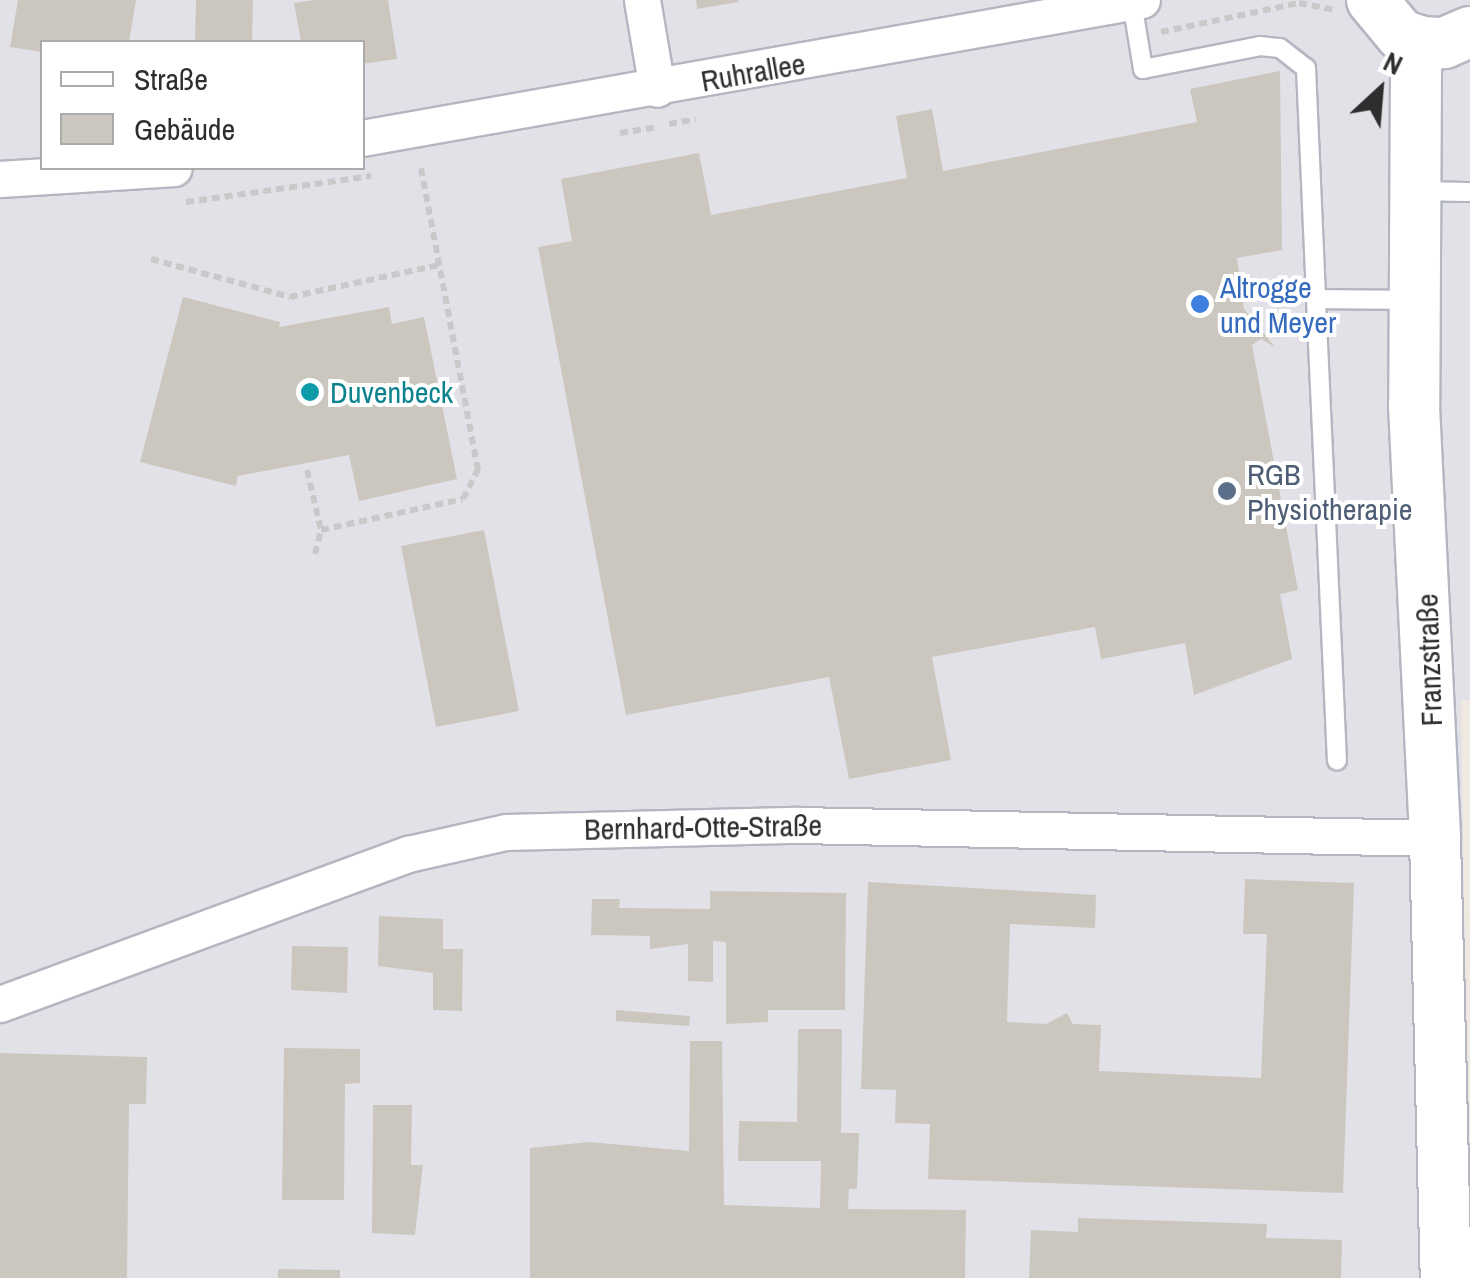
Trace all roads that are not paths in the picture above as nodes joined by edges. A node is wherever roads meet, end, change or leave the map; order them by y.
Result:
1 (642, 0) edge
2 (1372, 0) edge
3 (1137, 1) edge
4 (1446, 37) edge
5 (657, 89) junction
6 (365, 138) edge
7 (142, 170) edge
8 (0, 179) edge
9 (1416, 191) junction
10 (1470, 192) edge
11 (1316, 298) junction
12 (1414, 300) junction
13 (1337, 761) dead end
14 (1436, 838) junction
15 (0, 1004) edge
16 (1446, 1278) edge

1 - 5 street
2 - 4 street
3 - 5 street, Ruhrallee
3 - 11 lane
4 - 9 street, Franzstraße
5 - 6 street, Ruhrallee
7 - 8 street
9 - 10 lane
9 - 12 street, Franzstraße
11 - 12 lane
11 - 13 lane
12 - 14 street, Franzstraße
14 - 15 street, Bernhard-Otte-Straße
14 - 16 street, Franzstraße

